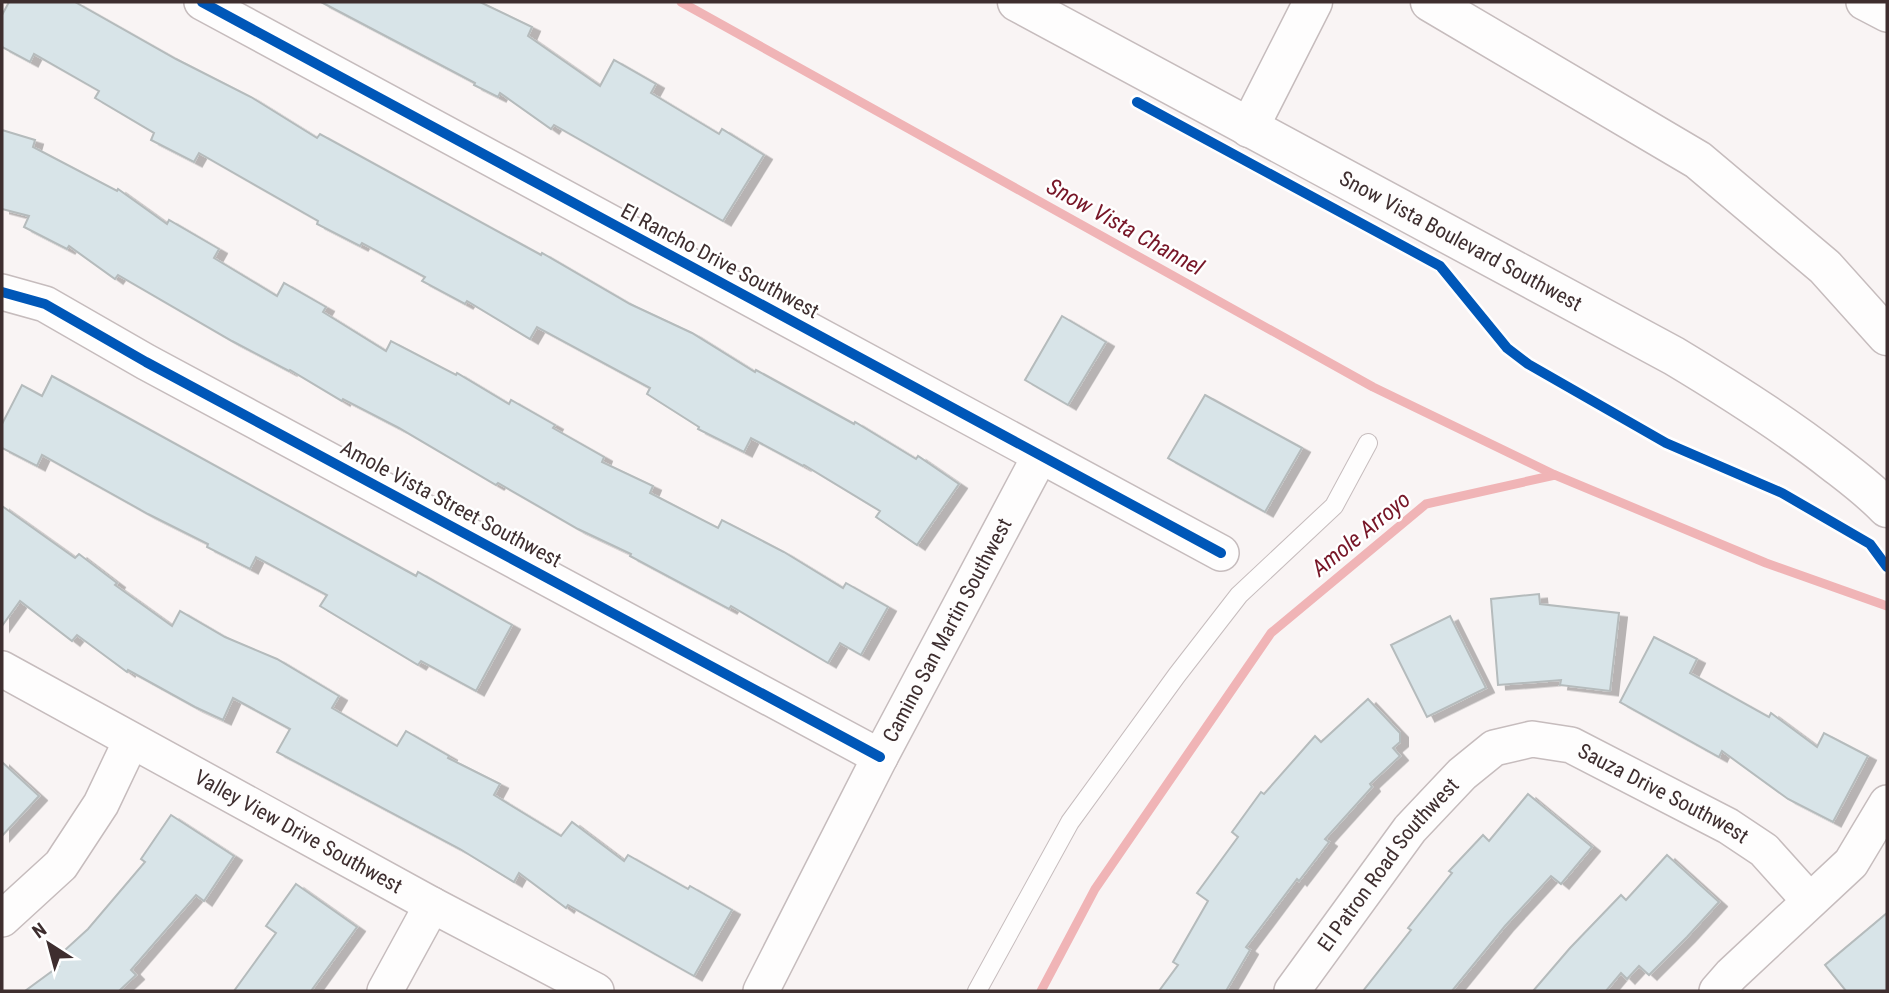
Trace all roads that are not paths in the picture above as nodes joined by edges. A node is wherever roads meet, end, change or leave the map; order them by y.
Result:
1 (202, 2) edge
2 (1017, 2) edge
3 (1312, 2) edge
4 (1430, 2) edge
5 (1864, 2) edge
6 (1887, 14) edge
7 (1250, 128) junction
8 (2, 292) edge
9 (1887, 336) edge
10 (1368, 443) dead end
11 (1040, 456) junction
12 (1887, 508) edge
13 (1221, 553) dead end
14 (2, 669) edge
15 (131, 741) junction
16 (1494, 748) joint
17 (880, 757) junction
18 (1887, 803) edge
19 (1810, 900) junction
20 (432, 905) junction
21 (2, 919) edge
22 (385, 991) edge
23 (596, 991) edge
24 (761, 991) edge
25 (976, 991) edge
26 (1292, 991) edge
27 (1717, 991) edge

1 - 11 street, El Rancho Drive Southwest
2 - 7 main road, Snow Vista Boulevard Southwest
3 - 7 main road
4 - 9 main road
5 - 6 street
7 - 12 main road, Snow Vista Boulevard Southwest
8 - 17 street, Amole Vista Street Southwest
10 - 25 lane
11 - 13 street, El Rancho Drive Southwest
11 - 17 street, Camino San Martin Southwest
14 - 15 street, Valley View Drive Southwest
15 - 20 street, Valley View Drive Southwest
15 - 21 street
16 - 19 street, Sauza Drive Southwest
16 - 26 street, El Patron Road Southwest
17 - 24 street, Camino San Martin Southwest
18 - 19 street
19 - 27 street
20 - 22 street
20 - 23 street, Valley View Drive Southwest

